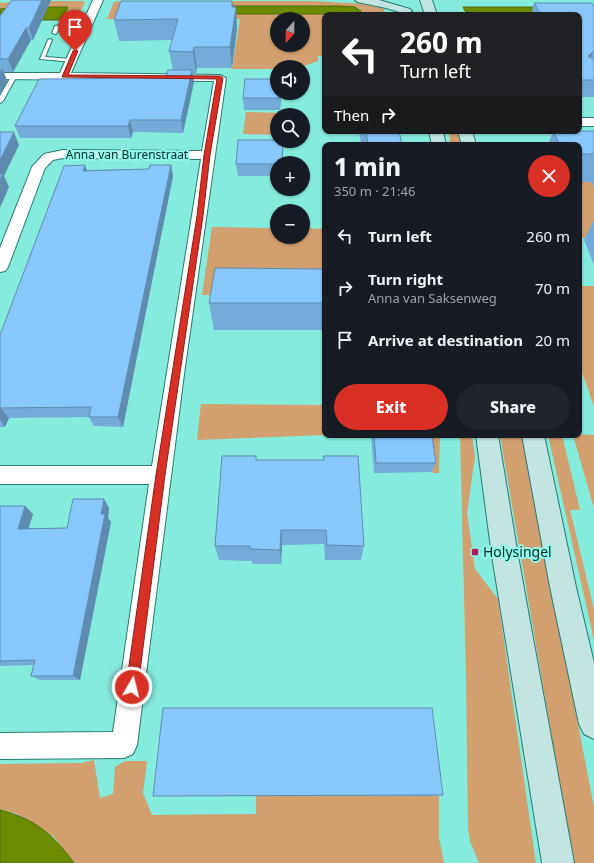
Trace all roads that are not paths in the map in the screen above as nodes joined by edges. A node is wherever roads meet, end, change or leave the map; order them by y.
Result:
1 (98, 0) edge
2 (361, 0) edge
3 (426, 0) edge
4 (406, 9) edge
5 (430, 12) edge
6 (88, 22) junction
7 (54, 33) dead end
8 (50, 40) dead end
9 (68, 69) junction
10 (7, 76) edge
11 (0, 101) edge
12 (582, 122) edge
13 (594, 122) edge
14 (207, 155) junction
15 (0, 267) edge
16 (486, 438) edge
17 (534, 438) edge
18 (0, 475) edge
19 (160, 475) junction
20 (594, 724) edge
21 (0, 746) edge
22 (558, 863) edge

1 - 6 street
2 - 4 street
3 - 5 street
6 - 7 lane
6 - 9 street
8 - 9 lane
9 - 10 street
9 - 14 street
10 - 11 lane
12 - 13 street
14 - 15 street, Anna van Burenstraat
14 - 19 street
16 - 22 street
17 - 20 street
18 - 19 street
19 - 21 street

